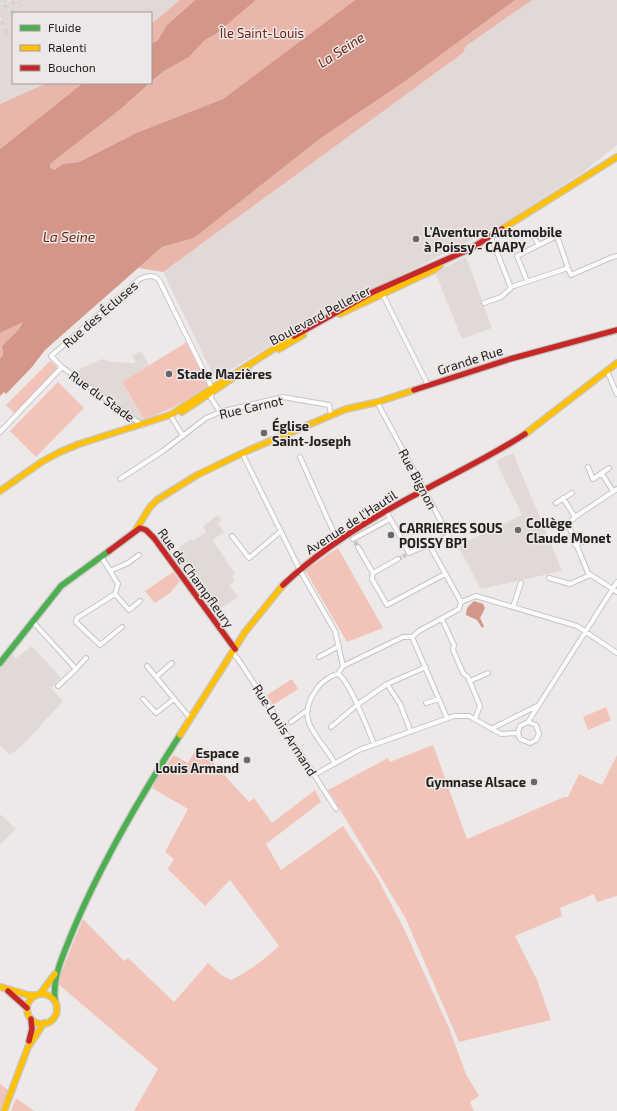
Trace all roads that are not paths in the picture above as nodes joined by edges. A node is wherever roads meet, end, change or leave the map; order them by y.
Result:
1 (617, 157) edge
2 (532, 234) dead end
3 (491, 237) junction
4 (539, 245) junction
5 (617, 256) edge
6 (568, 268) junction
7 (527, 281) junction
8 (514, 286) dead end
9 (381, 292) junction
10 (484, 303) dead end
11 (617, 330) edge
12 (617, 363) edge
13 (62, 367) junction
14 (607, 371) junction
15 (428, 386) junction
16 (212, 390) junction
17 (617, 394) edge
18 (377, 402) junction
19 (220, 412) junction
20 (332, 415) junction
21 (172, 418) junction
22 (142, 426) junction
23 (0, 432) edge
24 (183, 436) junction
25 (242, 454) junction
26 (300, 457) dead end
27 (588, 467) dead end
28 (608, 468) dead end
29 (602, 474) junction
30 (120, 479) dead end
31 (424, 490) junction
32 (615, 490) edge
33 (0, 491) edge
34 (572, 493) dead end
35 (0, 494) edge
36 (563, 498) junction
37 (556, 503) dead end
38 (386, 511) junction
39 (575, 517) junction
40 (390, 519) junction
41 (142, 520) junction
42 (135, 531) junction
43 (148, 531) junction
44 (281, 531) junction
45 (232, 536) dead end
46 (353, 538) junction
47 (592, 538) dead end
48 (338, 542) junction
49 (575, 545) junction
50 (430, 546) junction
51 (358, 547) tunnel mouth
52 (139, 555) dead end
53 (101, 556) junction
54 (398, 560) tunnel mouth
55 (300, 568) junction
56 (110, 571) junction
57 (373, 573) junction
58 (446, 574) junction
59 (590, 575) junction
60 (549, 578) dead end
61 (617, 582) edge
62 (521, 583) dead end
63 (615, 590) edge
64 (115, 594) junction
65 (140, 602) dead end
66 (461, 602) junction
67 (513, 607) junction
68 (442, 619) junction
69 (33, 622) junction
70 (122, 627) dead end
71 (586, 632) junction
72 (412, 637) junction
73 (339, 646) junction
74 (234, 651) junction
75 (616, 651) edge
76 (319, 656) dead end
77 (86, 658) dead end
78 (0, 662) edge
79 (172, 663) dead end
80 (147, 666) dead end
81 (343, 666) junction
82 (426, 667) junction
83 (76, 669) junction
84 (488, 673) dead end
85 (338, 674) junction
86 (156, 677) junction
87 (470, 681) junction
88 (387, 684) junction
89 (58, 686) dead end
90 (174, 698) junction
91 (143, 699) dead end
92 (439, 699) junction
93 (426, 703) dead end
94 (357, 705) junction
95 (537, 706) junction
96 (306, 711) junction
97 (190, 718) junction
98 (447, 718) junction
99 (475, 719) junction
100 (291, 722) dead end
101 (528, 722) junction
102 (331, 727) dead end
103 (491, 729) junction
104 (411, 732) junction
105 (518, 733) junction
106 (374, 744) junction
107 (335, 764) junction
108 (314, 776) junction
109 (336, 809) dead end
110 (57, 971) junction
111 (0, 986) edge
112 (38, 994) junction
113 (55, 1001) junction
114 (27, 1008) junction
115 (31, 1019) junction
116 (44, 1024) junction
117 (28, 1047) junction
118 (4, 1111) edge

1 - 3 street, Boulevard Pelletier
2 - 4 street
3 - 9 street, Boulevard Pelletier
3 - 10 street
4 - 6 street
4 - 7 street
5 - 6 street
6 - 7 street
7 - 8 street
9 - 15 street
9 - 16 street, Boulevard Pelletier
11 - 15 street, Grande Rue
12 - 14 street, Avenue de l'Hautil
13 - 16 street, Rue des Écluses
13 - 22 street, Rue du Stade
13 - 23 street, Rue des Écluses
14 - 17 street
14 - 31 street, Avenue de l'Hautil
15 - 18 street, Grande Rue
16 - 19 street, Rue des Écluses
16 - 21 street, Boulevard Pelletier
16 - 22 street, Boulevard Pelletier
18 - 20 street, Grande Rue
18 - 31 street, Rue Bignon
19 - 20 street, Rue Carnot
19 - 24 street, Rue Carnot
20 - 25 street, Grande Rue
21 - 24 street
21 - 35 street, Boulevard Pelletier
22 - 33 street, Boulevard Pelletier
24 - 30 street, Rue Carnot
25 - 41 street, Grande Rue
25 - 44 street
26 - 48 street
27 - 29 street
28 - 29 street
29 - 32 street
31 - 38 street, Avenue de l'Hautil
31 - 50 street, Rue Bignon
32 - 39 street
34 - 36 street
36 - 37 street
36 - 39 street
38 - 40 street
38 - 46 street, Avenue de l'Hautil
39 - 49 street
40 - 46 street, Avenue de l'Hautil
40 - 50 street
41 - 42 street, Grande Rue
41 - 43 street
42 - 43 street, Rue de Champfleury
42 - 53 street
43 - 74 street, Rue de Champfleury
44 - 45 street
44 - 55 street
46 - 48 street, Avenue de l'Hautil
47 - 49 street
48 - 55 street, Avenue de l'Hautil
49 - 59 street
50 - 58 street
51 - 57 street
52 - 56 street
53 - 56 street
53 - 69 street
54 - 57 street
55 - 73 street
55 - 74 street, Avenue de l'Hautil
56 - 64 street
57 - 58 street
58 - 66 street
59 - 60 street
59 - 63 street
61 - 63 street
62 - 67 street
63 - 71 street
64 - 65 street
64 - 70 street
66 - 67 street
66 - 68 street
67 - 71 street
68 - 72 street
68 - 87 street
69 - 78 street
69 - 83 street
71 - 75 street
71 - 95 street
72 - 81 street
72 - 82 street
73 - 76 street
73 - 81 street
74 - 97 street, Avenue de l'Hautil
74 - 108 street, Rue Louis Armand
77 - 83 street
79 - 86 street
80 - 86 street
81 - 85 street
82 - 88 street
82 - 92 street
83 - 89 street
84 - 87 street
85 - 94 street
85 - 96 street
86 - 90 street
87 - 99 street
88 - 94 street
88 - 104 street
90 - 91 street
90 - 97 street
92 - 93 street
92 - 98 street
94 - 102 street
94 - 106 street
95 - 101 street
95 - 103 street
96 - 100 street
96 - 107 street
97 - 110 street, Avenue de l'Hautil
98 - 99 street
98 - 104 street
99 - 103 street
101 - 105 street
101 - 105 street
103 - 105 street
104 - 106 street
106 - 107 street
107 - 108 street
108 - 109 street, Rue Louis Armand
110 - 112 street
110 - 113 street
111 - 112 street
111 - 114 street
112 - 113 street
112 - 114 street
113 - 116 street
114 - 115 street
115 - 116 street
115 - 117 street
116 - 117 street
117 - 118 street

